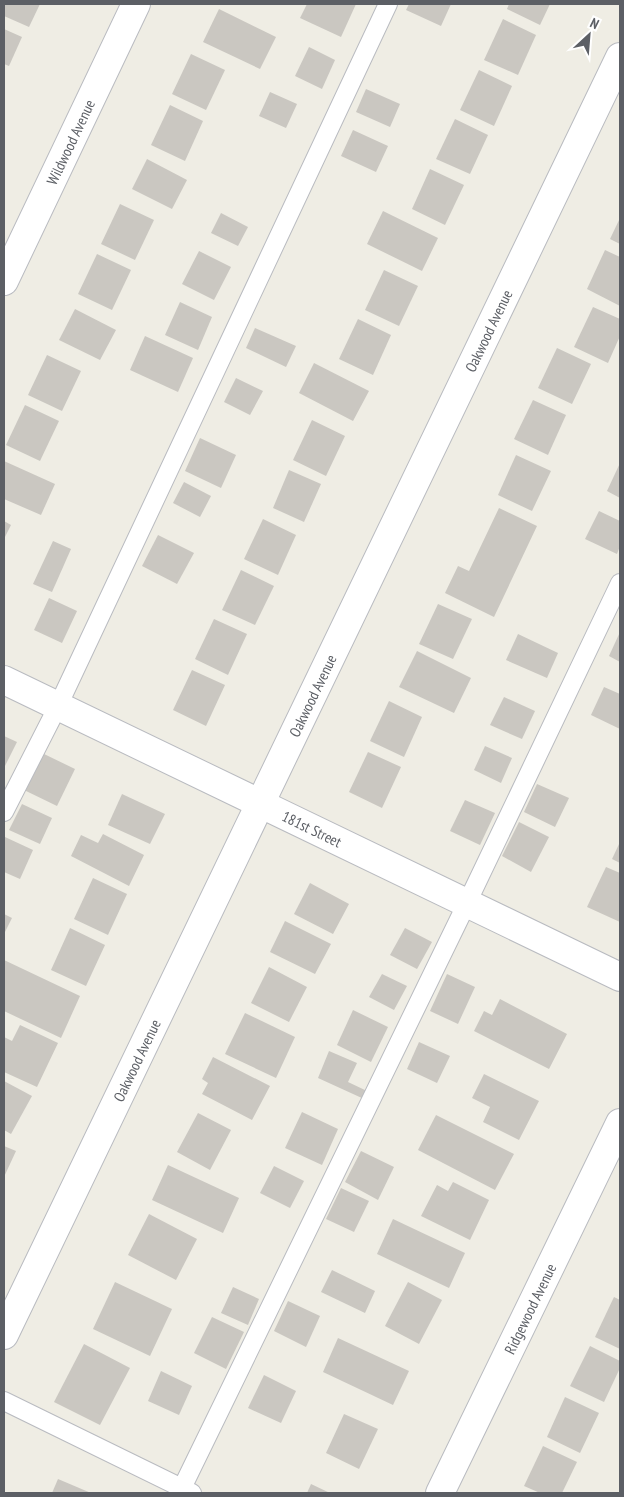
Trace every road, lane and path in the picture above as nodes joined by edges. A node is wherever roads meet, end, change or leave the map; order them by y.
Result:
1 (136, 4) edge
2 (388, 4) edge
3 (620, 57) edge
4 (4, 281) edge
5 (620, 583) edge
6 (4, 680) edge
7 (58, 706) junction
8 (260, 804) junction
9 (4, 812) edge
10 (467, 903) junction
11 (620, 977) edge
12 (620, 1123) edge
13 (4, 1335) edge
14 (4, 1401) edge
15 (187, 1491) edge
16 (440, 1493) edge

1 - 4 street, Wildwood Avenue
2 - 7 lane
3 - 8 street, Oakwood Avenue
5 - 10 lane
6 - 7 street, 181st Street
7 - 8 street, 181st Street
7 - 9 lane
8 - 10 street, 181st Street
8 - 13 street, Oakwood Avenue
10 - 11 street, 181st Street
10 - 15 lane
12 - 16 street, Ridgewood Avenue
14 - 15 lane

